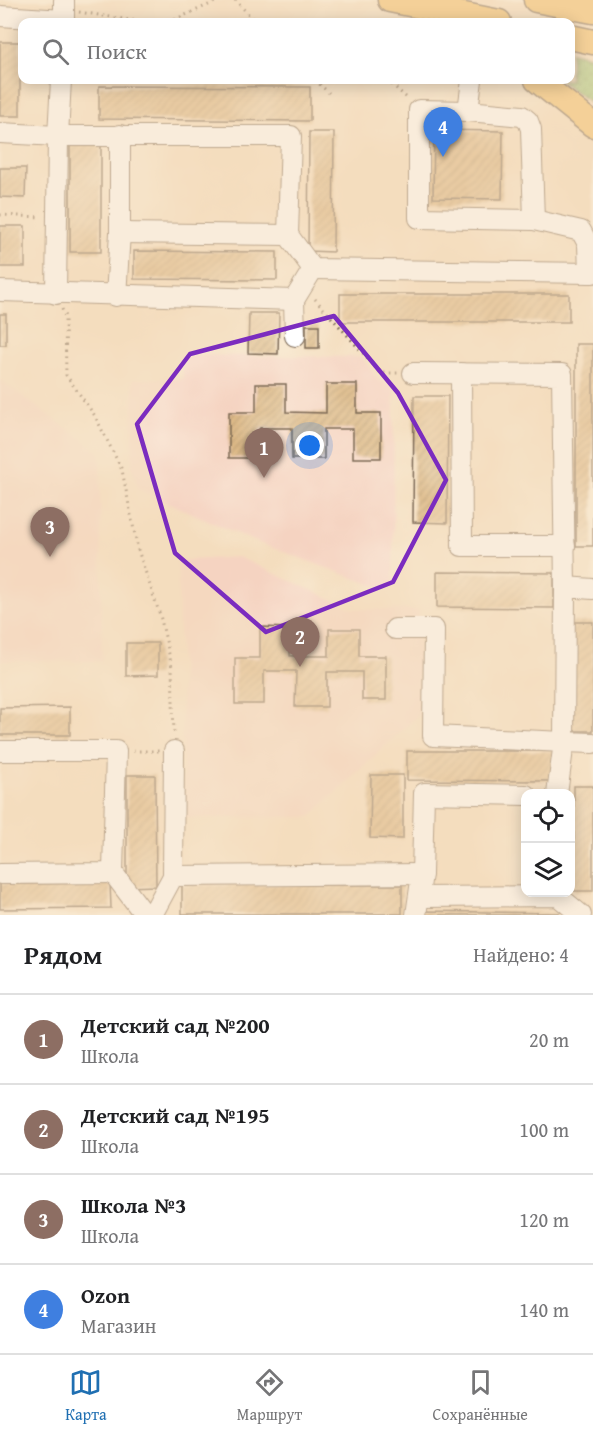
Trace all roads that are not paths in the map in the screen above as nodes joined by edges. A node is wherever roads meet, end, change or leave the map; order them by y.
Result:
1 (536, 0) edge
2 (394, 1) edge
3 (593, 11) edge
4 (64, 13) edge
5 (0, 16) edge
6 (430, 18) edge
7 (479, 18) edge
8 (575, 38) edge
9 (593, 42) edge
10 (61, 84) edge
11 (471, 84) edge
12 (542, 84) edge
13 (468, 111) junction
14 (593, 125) edge
15 (0, 133) edge
16 (120, 135) junction
17 (58, 136) junction
18 (534, 220) junction
19 (120, 233) junction
20 (288, 235) junction
21 (591, 273) edge
22 (304, 285) junction
23 (0, 291) edge
24 (56, 294) junction
25 (116, 296) junction
26 (295, 336) dead end
27 (413, 373) road end
28 (461, 373) junction
29 (565, 546) junction
30 (565, 588) junction
31 (593, 589) edge
32 (395, 629) dead end
33 (564, 742) junction
34 (593, 743) edge
35 (0, 751) edge
36 (174, 751) road end
37 (558, 789) edge
38 (521, 795) edge
39 (113, 873) junction
40 (0, 874) edge
41 (423, 874) junction
42 (173, 876) junction
43 (523, 897) edge
44 (561, 897) edge
45 (418, 906) edge
46 (145, 915) edge
47 (152, 915) edge
48 (581, 915) edge

1 - 3 main road
2 - 6 main road
2 - 7 main road
4 - 5 lane
8 - 9 main road
10 - 17 lane
11 - 13 lane
12 - 14 main road
13 - 18 lane
13 - 18 lane
15 - 17 lane
16 - 17 lane
16 - 19 lane
16 - 20 lane
17 - 24 lane
18 - 21 lane
19 - 20 lane
19 - 25 lane
20 - 22 lane
21 - 22 lane
22 - 25 lane
22 - 26 lane
23 - 24 lane
24 - 25 lane
27 - 28 lane
28 - 29 lane
28 - 29 lane
29 - 30 lane
30 - 31 lane
30 - 33 lane
32 - 33 lane
33 - 34 lane
33 - 37 lane
35 - 39 lane
36 - 42 lane
38 - 41 lane
39 - 40 lane
39 - 46 lane
41 - 42 lane
41 - 45 lane
42 - 47 lane
43 - 45 lane
44 - 48 lane

